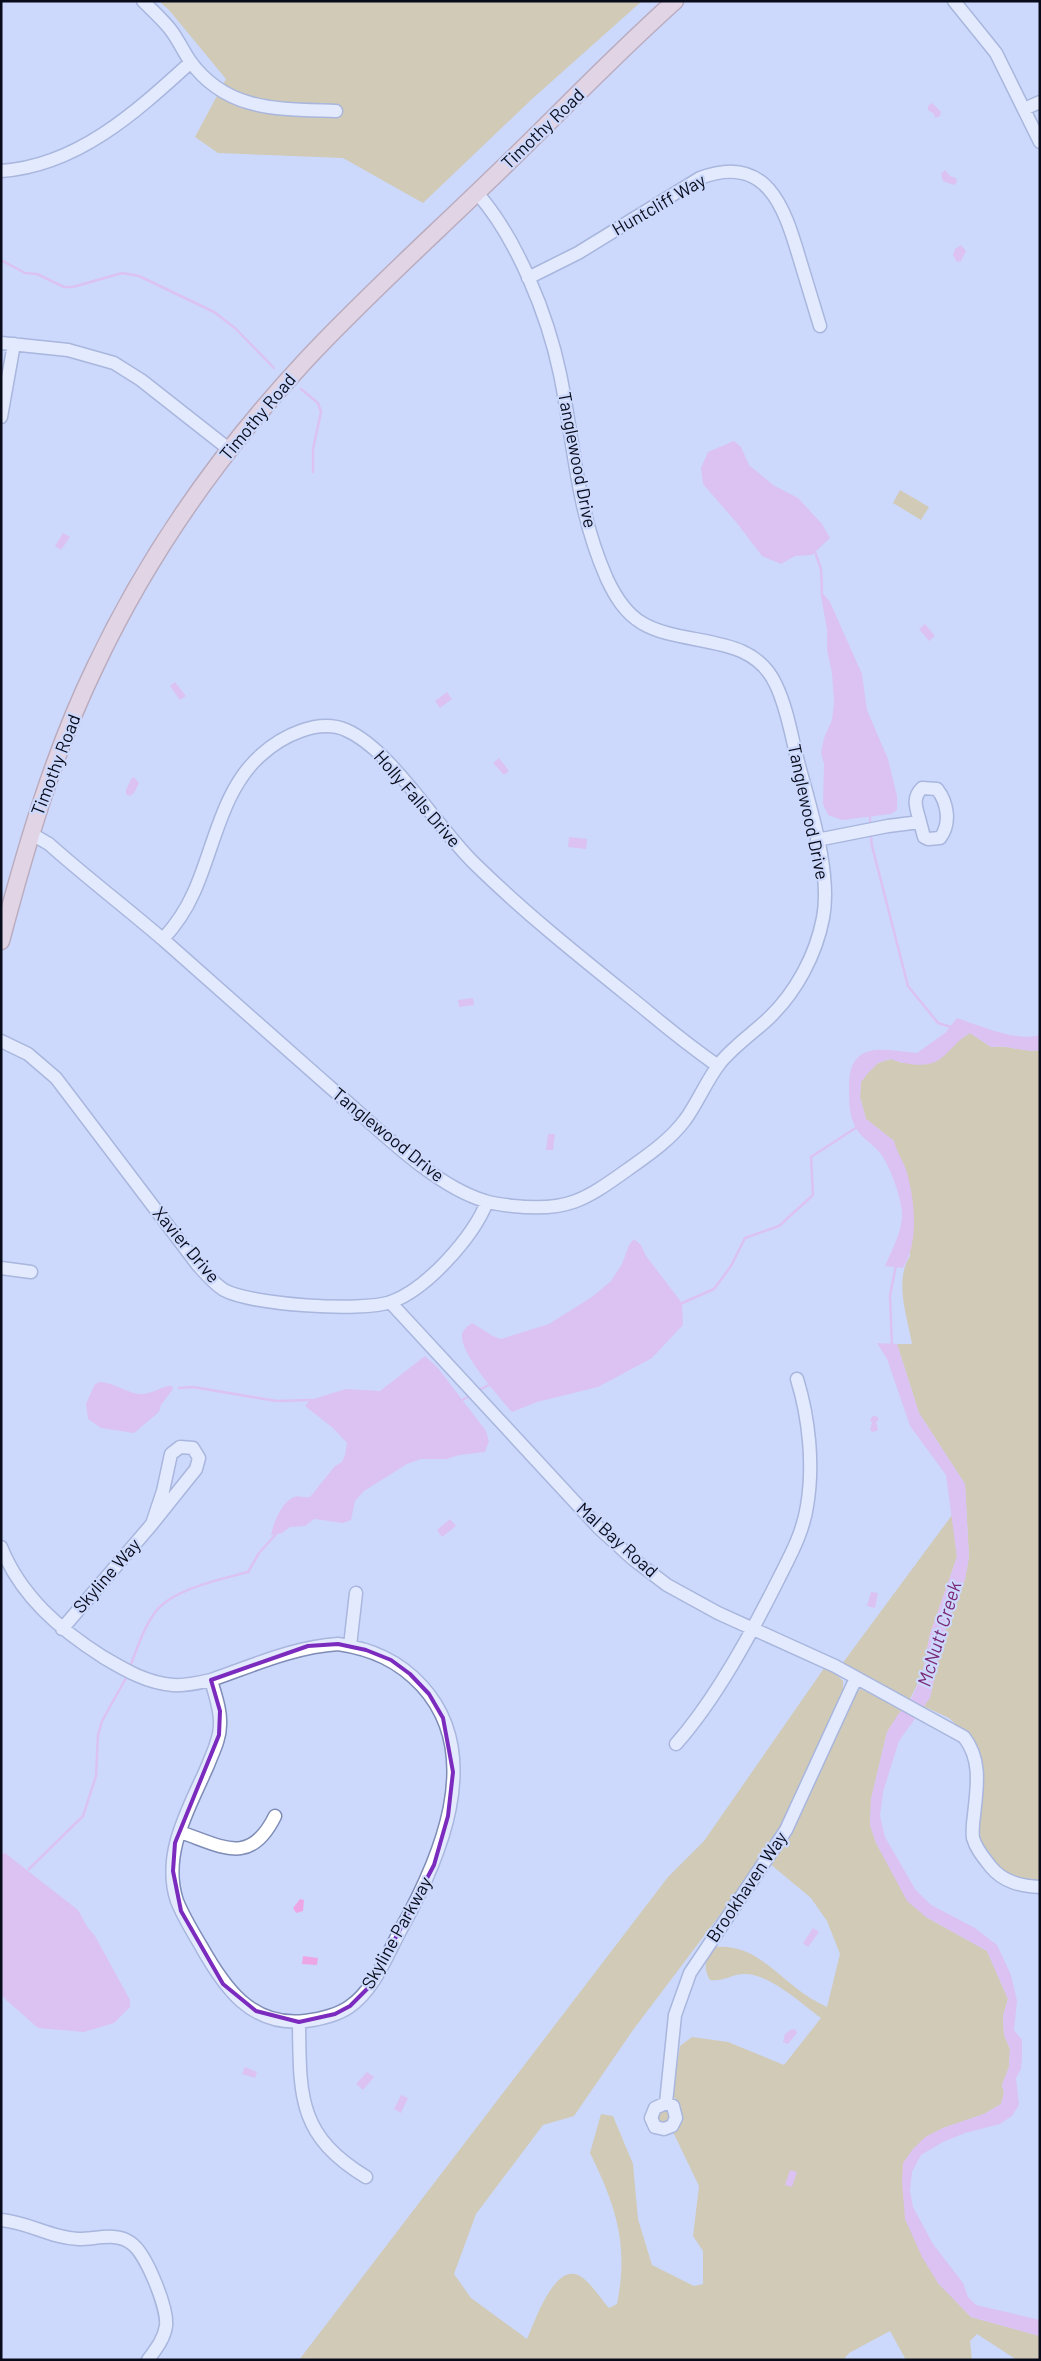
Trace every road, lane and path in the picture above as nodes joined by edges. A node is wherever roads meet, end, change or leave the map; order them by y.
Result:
1 (143, 1) edge
2 (675, 1) edge
3 (954, 1) edge
4 (191, 62) junction
5 (1040, 102) edge
6 (1024, 110) junction
7 (336, 111) dead end
8 (1040, 142) edge
9 (1, 172) edge
10 (477, 193) junction
11 (528, 278) junction
12 (820, 326) dead end
13 (7, 343) edge
14 (1, 417) edge
15 (230, 450) junction
16 (920, 822) dead end
17 (30, 833) junction
18 (818, 840) junction
19 (163, 939) junction
20 (1, 941) edge
21 (1, 1041) edge
22 (718, 1066) junction
23 (487, 1202) junction
24 (1, 1268) edge
25 (31, 1272) dead end
26 (390, 1302) junction
27 (797, 1379) dead end
28 (152, 1524) junction
29 (1, 1547) edge
30 (356, 1593) dead end
31 (62, 1628) junction
32 (754, 1629) junction
33 (350, 1646) junction
34 (856, 1678) junction
35 (211, 1680) junction
36 (676, 1744) dead end
37 (275, 1816) dead end
38 (180, 1832) junction
39 (1040, 1886) edge
40 (299, 2022) junction
41 (666, 2103) dead end
42 (366, 2177) dead end
43 (1, 2220) edge
44 (148, 2360) edge

1 - 4 street
2 - 10 main road, Timothy Road
3 - 6 street
4 - 7 street
4 - 9 street
5 - 6 street
6 - 8 street
10 - 11 street, Tanglewood Drive
10 - 15 main road, Timothy Road
11 - 12 street, Huntcliff Way
11 - 18 street, Tanglewood Drive
13 - 14 street
13 - 15 street
15 - 17 main road, Timothy Road
16 - 18 street
17 - 19 street, Tanglewood Drive
17 - 20 main road, Timothy Road
18 - 22 street, Tanglewood Drive
19 - 22 street, Holly Falls Drive
19 - 23 street, Tanglewood Drive
21 - 26 street, Xavier Drive
22 - 23 street, Tanglewood Drive
23 - 26 street, Xavier Drive
24 - 25 street
26 - 32 street, Mal Bay Road
27 - 32 street
28 - 28 street, Skyline Way
28 - 31 street, Skyline Way
29 - 31 street, Skyline Parkway
30 - 33 street
31 - 35 street, Skyline Parkway
32 - 34 street, Mal Bay Road
32 - 36 street
33 - 35 street, Skyline Parkway
33 - 40 street, Skyline Parkway
34 - 39 street, Mal Bay Road
34 - 41 street, Brookhaven Way
35 - 38 street, Skyline Parkway
37 - 38 street
38 - 40 street, Skyline Parkway
40 - 42 street
43 - 44 street

